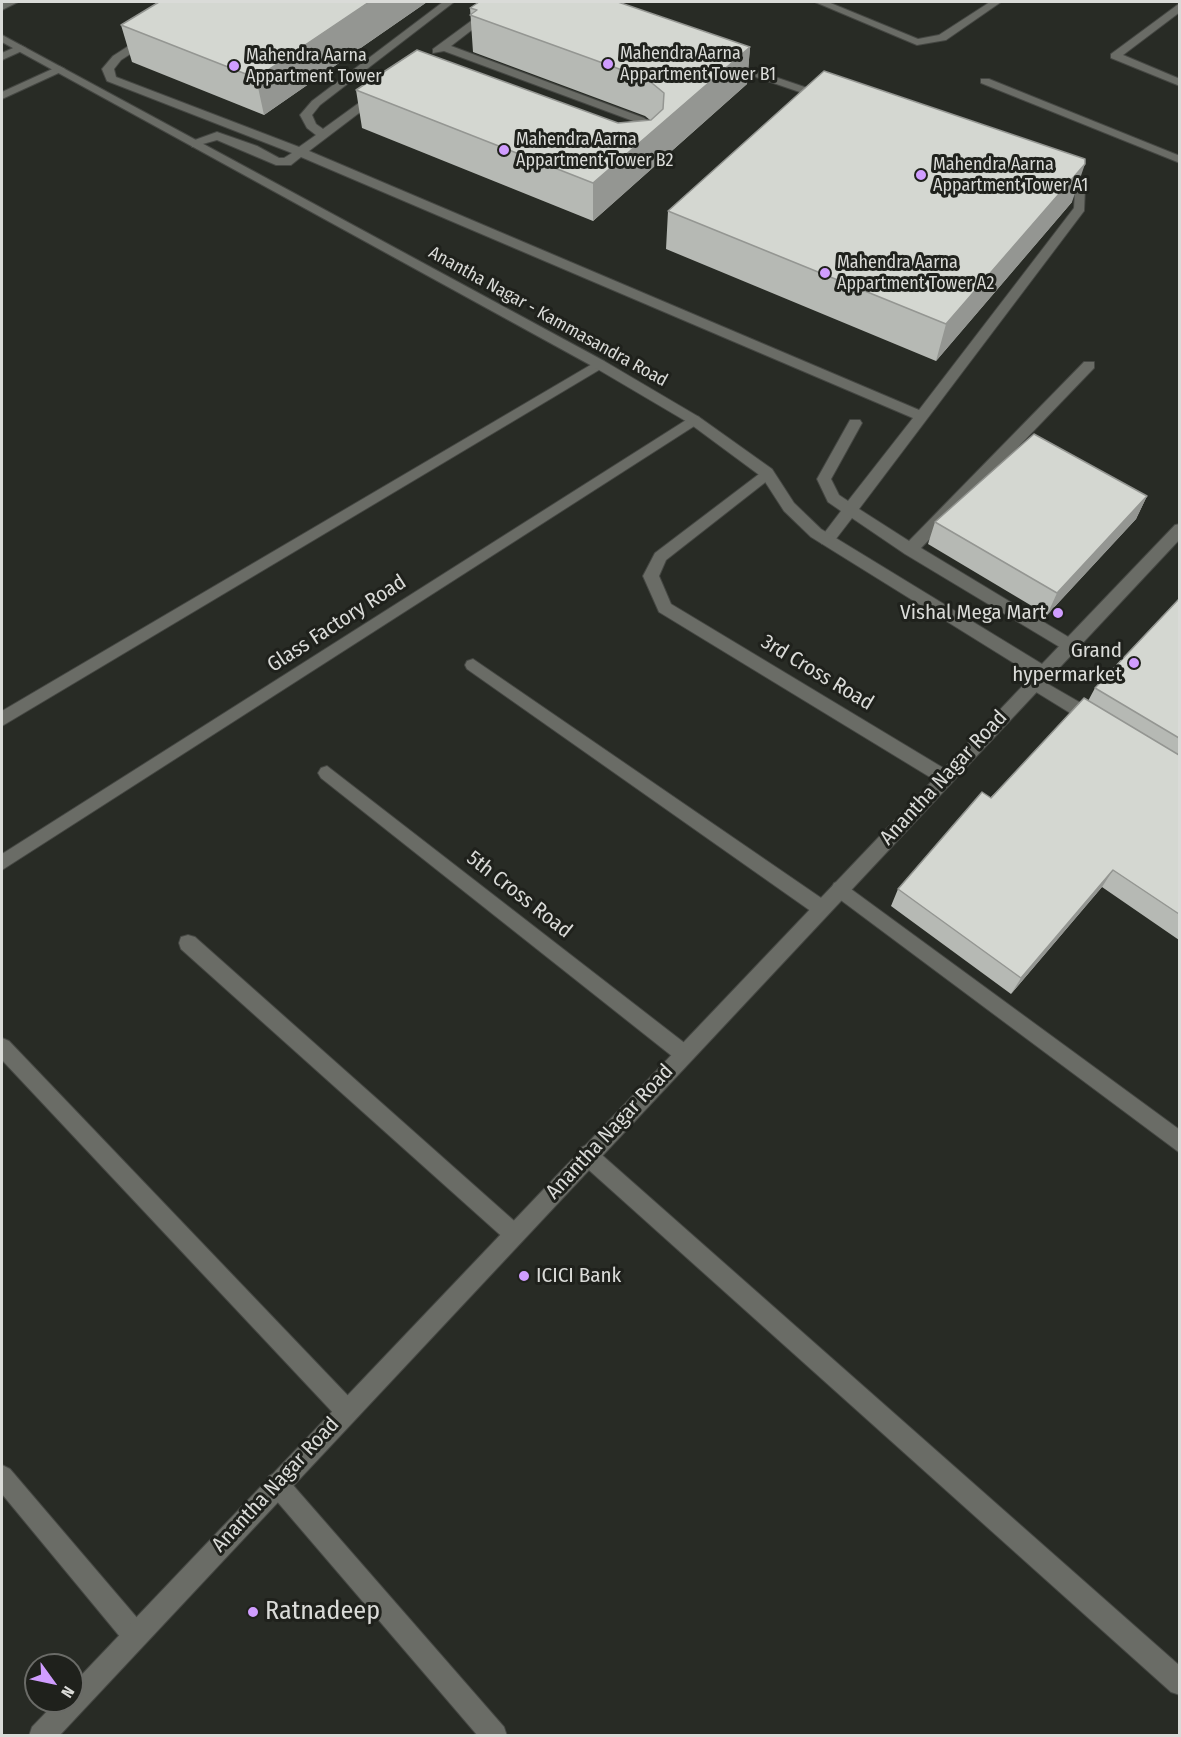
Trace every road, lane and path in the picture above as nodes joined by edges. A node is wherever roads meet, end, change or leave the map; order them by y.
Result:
1 (13, 2) edge
2 (449, 2) edge
3 (503, 2) edge
4 (820, 2) edge
5 (992, 2) edge
6 (1179, 6) edge
7 (2, 7) edge
8 (156, 33) edge
9 (2, 38) edge
10 (443, 46) junction
11 (20, 48) junction
12 (2, 57) edge
13 (427, 58) edge
14 (714, 60) edge
15 (59, 69) junction
16 (985, 81) dead end
17 (1179, 82) edge
18 (386, 88) edge
19 (2, 96) edge
20 (838, 102) edge
21 (323, 135) junction
22 (196, 144) junction
23 (650, 148) edge
24 (300, 152) junction
25 (1179, 160) edge
26 (1042, 172) edge
27 (600, 364) junction
28 (1089, 365) dead end
29 (921, 416) junction
30 (694, 420) junction
31 (855, 423) dead end
32 (767, 473) junction
33 (850, 510) junction
34 (1179, 528) edge
35 (827, 540) junction
36 (910, 550) junction
37 (1069, 645) junction
38 (473, 665) dead end
39 (1039, 677) junction
40 (2, 719) edge
41 (1112, 731) edge
42 (327, 772) dead end
43 (945, 777) junction
44 (2, 863) edge
45 (840, 889) junction
46 (821, 908) junction
47 (188, 943) dead end
48 (2, 1047) edge
49 (684, 1054) junction
50 (1179, 1143) edge
51 (587, 1155) junction
52 (514, 1234) junction
53 (346, 1410) junction
54 (2, 1477) edge
55 (277, 1484) junction
56 (135, 1635) junction
57 (1179, 1683) edge
58 (41, 1736) edge
59 (495, 1736) edge

1 - 7 street
2 - 21 street
3 - 10 street
4 - 5 street
6 - 17 street
8 - 24 street
9 - 11 street, Anantha Nagar - Kammasandra Road
10 - 13 street
10 - 23 street
11 - 12 street
11 - 15 street, Anantha Nagar - Kammasandra Road
14 - 20 street
15 - 19 street
15 - 22 street, Anantha Nagar - Kammasandra Road
16 - 25 street
18 - 21 street
21 - 24 street
22 - 24 street
22 - 27 street, Anantha Nagar - Kammasandra Road
24 - 29 street
26 - 29 street
27 - 30 street, Anantha Nagar - Kammasandra Road
27 - 40 street
28 - 36 street
29 - 33 street
30 - 32 street, Anantha Nagar - Kammasandra Road
30 - 44 street, Glass Factory Road
31 - 33 street
32 - 35 street, Anantha Nagar - Kammasandra Road
32 - 43 street, 3rd Cross Road
33 - 35 street
33 - 36 street
34 - 37 street, Anantha Nagar Road
35 - 39 street, Anantha Nagar - Kammasandra Road
36 - 37 street
37 - 39 street, Anantha Nagar Road
38 - 46 street
39 - 41 street, Anantha Nagar - Kammasandra Road
39 - 43 street, Anantha Nagar Road
42 - 49 street, 5th Cross Road
43 - 45 street, Anantha Nagar Road
45 - 46 street, Anantha Nagar Road
45 - 50 street
46 - 49 street, Anantha Nagar Road
47 - 52 street
48 - 53 street
49 - 51 street, Anantha Nagar Road
51 - 52 street, Anantha Nagar Road
51 - 57 street
52 - 53 street, Anantha Nagar Road
53 - 55 street, Anantha Nagar Road
54 - 56 street
55 - 56 street, Anantha Nagar Road
55 - 59 street
56 - 58 street, Anantha Nagar Road

